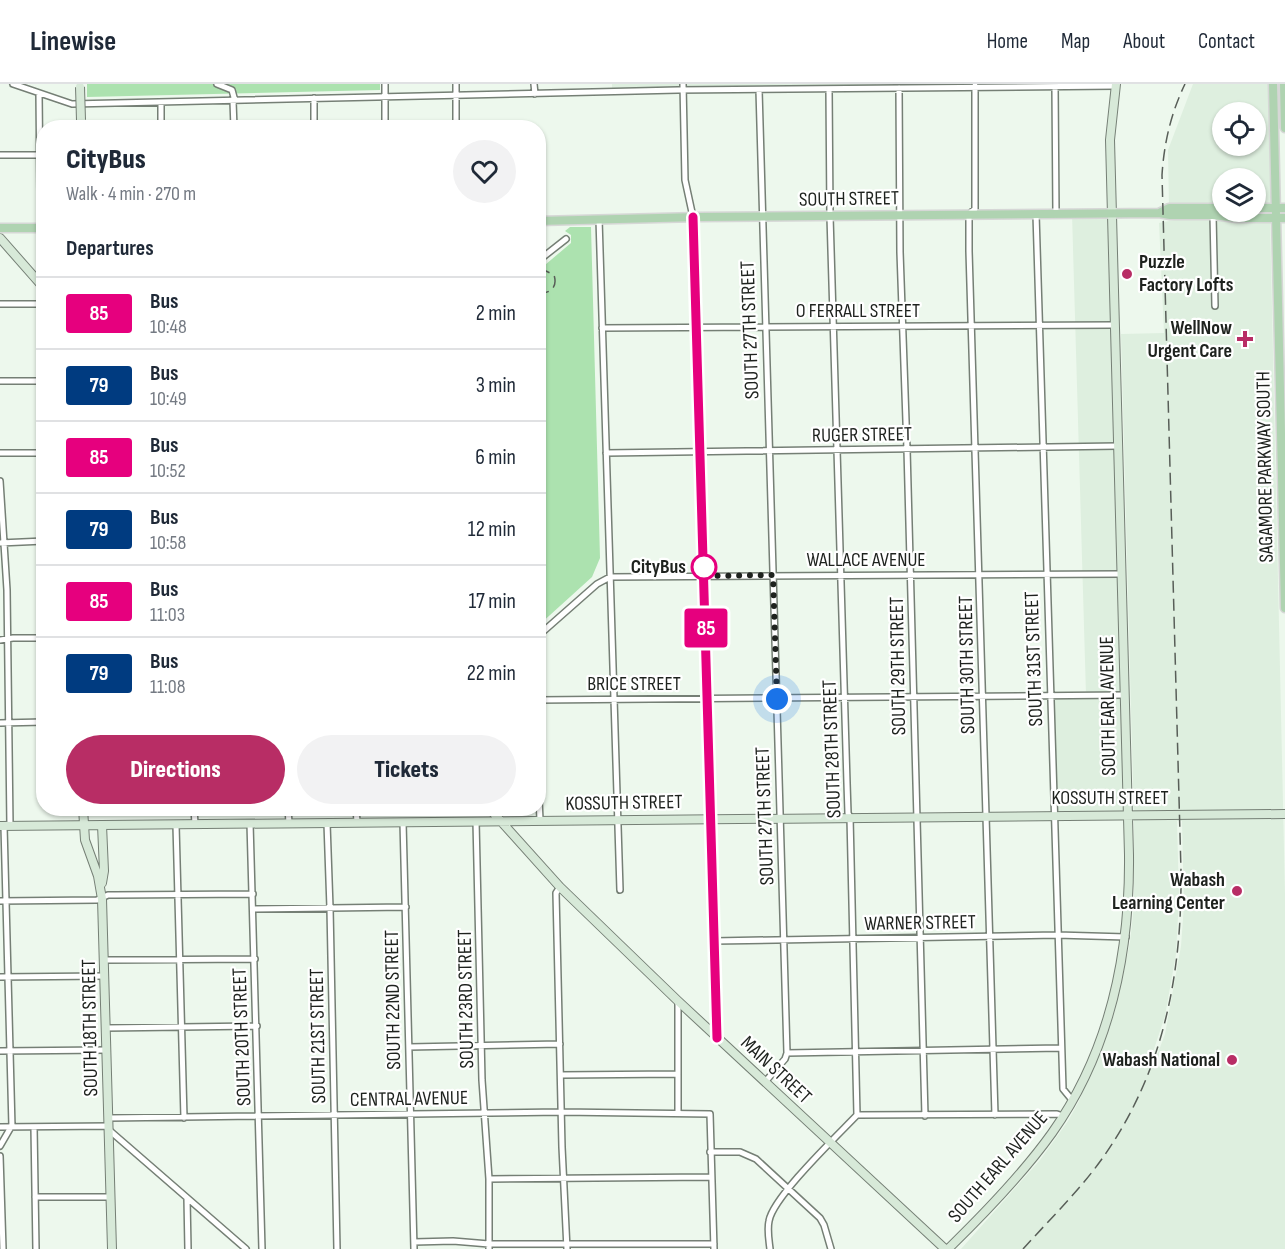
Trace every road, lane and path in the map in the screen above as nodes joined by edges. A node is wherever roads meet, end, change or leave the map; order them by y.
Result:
1 (13, 84) edge
2 (217, 84) edge
3 (384, 84) edge
4 (456, 84) edge
5 (534, 84) edge
6 (612, 84) edge
7 (1273, 84) edge
8 (1284, 84) edge
9 (1116, 85) edge
10 (80, 86) edge
11 (975, 86) edge
12 (683, 87) edge
13 (1055, 87) junction
14 (898, 88) junction
15 (829, 89) junction
16 (759, 90) junction
17 (612, 92) junction
18 (39, 93) junction
19 (535, 94) junction
20 (456, 95) junction
21 (385, 97) junction
22 (314, 98) junction
23 (234, 101) junction
24 (161, 102) junction
25 (40, 120) edge
26 (81, 120) edge
27 (162, 120) edge
28 (234, 120) edge
29 (314, 120) edge
30 (385, 120) edge
31 (456, 120) edge
32 (1285, 128) edge
33 (0, 155) edge
34 (36, 155) edge
35 (1212, 208) edge
36 (1266, 208) edge
37 (1275, 208) junction
38 (1285, 208) edge
39 (1159, 213) junction
40 (969, 214) junction
41 (1036, 214) junction
42 (1056, 214) junction
43 (1112, 214) junction
44 (899, 215) junction
45 (1212, 215) edge
46 (761, 216) junction
47 (830, 216) junction
48 (693, 217) junction
49 (1266, 218) edge
50 (1275, 218) junction
51 (1285, 218) edge
52 (599, 219) junction
53 (546, 221) edge
54 (1213, 222) edge
55 (0, 228) edge
56 (36, 228) edge
57 (0, 238) edge
58 (566, 239) dead end
59 (546, 255) edge
60 (36, 279) edge
61 (0, 304) edge
62 (36, 304) edge
63 (1215, 306) dead end
64 (1114, 325) junction
65 (902, 326) junction
66 (972, 326) junction
67 (1039, 326) junction
68 (696, 327) junction
69 (765, 327) junction
70 (834, 327) junction
71 (602, 328) junction
72 (0, 381) edge
73 (36, 381) edge
74 (1118, 446) junction
75 (1043, 447) junction
76 (976, 448) junction
77 (907, 449) junction
78 (837, 450) junction
79 (769, 451) junction
80 (700, 452) junction
81 (0, 453) edge
82 (36, 453) edge
83 (606, 453) junction
84 (0, 481) edge
85 (36, 541) edge
86 (3, 543) edge
87 (610, 574) junction
88 (980, 574) junction
89 (1047, 574) junction
90 (1121, 574) junction
91 (773, 575) junction
92 (842, 575) junction
93 (910, 575) junction
94 (705, 576) junction
95 (1285, 608) edge
96 (546, 629) edge
97 (36, 638) edge
98 (0, 640) edge
99 (7, 640) junction
100 (1125, 695) junction
101 (1050, 696) junction
102 (983, 697) junction
103 (844, 698) junction
104 (914, 698) junction
105 (615, 699) junction
106 (708, 699) junction
107 (777, 699) junction
108 (546, 700) edge
109 (36, 722) edge
110 (0, 723) edge
111 (9, 723) junction
112 (1128, 814) junction
113 (1285, 814) edge
114 (986, 815) junction
115 (1054, 815) junction
116 (83, 816) edge
117 (194, 816) edge
118 (289, 816) edge
119 (357, 816) edge
120 (496, 816) edge
121 (540, 816) edge
122 (916, 816) junction
123 (850, 817) junction
124 (780, 818) junction
125 (618, 819) junction
126 (711, 819) junction
127 (540, 820) junction
128 (476, 821) junction
129 (501, 821) junction
130 (357, 822) junction
131 (403, 822) junction
132 (289, 823) junction
133 (327, 823) junction
134 (195, 824) junction
135 (250, 824) junction
136 (83, 825) junction
137 (102, 825) junction
138 (176, 825) junction
139 (5, 826) edge
140 (560, 887) junction
141 (101, 888) junction
142 (620, 890) dead end
143 (177, 894) junction
144 (253, 894) junction
145 (102, 899) junction
146 (3, 901) edge
147 (406, 907) junction
148 (330, 908) junction
149 (253, 909) junction
150 (1058, 935) junction
151 (920, 937) junction
152 (989, 937) junction
153 (1126, 937) junction
154 (851, 939) junction
155 (784, 940) junction
156 (714, 941) junction
157 (255, 958) junction
158 (105, 960) junction
159 (179, 960) junction
160 (105, 976) junction
161 (0, 977) edge
162 (8, 977) junction
163 (678, 1001) junction
164 (257, 1026) junction
165 (181, 1027) junction
166 (106, 1028) junction
167 (717, 1038) junction
168 (560, 1044) junction
169 (483, 1046) junction
170 (409, 1047) junction
171 (1061, 1048) junction
172 (993, 1049) junction
173 (10, 1050) junction
174 (107, 1050) junction
175 (923, 1050) junction
176 (0, 1051) edge
177 (855, 1051) junction
178 (787, 1053) junction
179 (678, 1074) junction
180 (561, 1075) junction
181 (765, 1082) junction
182 (1072, 1100) junction
183 (561, 1112) junction
184 (486, 1113) junction
185 (678, 1113) junction
186 (411, 1115) junction
187 (857, 1115) junction
188 (995, 1115) junction
189 (335, 1116) junction
190 (924, 1116) junction
191 (1063, 1116) junction
192 (260, 1117) junction
193 (184, 1118) junction
194 (109, 1125) junction
195 (0, 1127) edge
196 (11, 1127) junction
197 (34, 1127) junction
198 (830, 1143) junction
199 (0, 1146) edge
200 (710, 1152) junction
201 (0, 1156) edge
202 (711, 1177) junction
203 (489, 1179) junction
204 (563, 1179) junction
205 (788, 1189) junction
206 (35, 1197) junction
207 (110, 1197) junction
208 (187, 1198) junction
209 (414, 1242) junction
210 (639, 1246) edge
211 (714, 1246) edge
212 (489, 1247) edge
213 (567, 1247) edge
214 (3, 1249) edge
215 (36, 1249) edge
216 (112, 1249) edge
217 (188, 1249) edge
218 (246, 1249) edge
219 (262, 1249) edge
220 (337, 1249) edge
221 (414, 1249) edge
222 (770, 1249) edge
223 (831, 1249) edge
224 (946, 1249) edge

1 - 18 street
2 - 23 street
3 - 21 street
4 - 20 street
5 - 19 street
6 - 17 street
7 - 37 main road, SAGAMORE PARKWAY SOUTH
8 - 32 main road
9 - 13 street
9 - 43 street, SOUTH EARL AVENUE
10 - 26 street, bridge
11 - 13 street
11 - 14 street
11 - 40 street, SOUTH 30TH STREET
12 - 16 street
12 - 17 street
12 - 48 street
13 - 42 street
14 - 15 street
14 - 44 street, SOUTH 29TH STREET
15 - 16 street
15 - 47 street, SOUTH 28TH STREET
16 - 46 street, SOUTH 27TH STREET
17 - 19 street
18 - 24 street
18 - 25 street
19 - 20 street
20 - 21 street
20 - 31 street
21 - 22 street
21 - 30 street
22 - 23 street
22 - 29 street
23 - 24 street
23 - 28 street
24 - 27 street
33 - 34 street
35 - 39 main road, SOUTH STREET
36 - 37 main road
37 - 38 main road
37 - 50 main road, SAGAMORE PARKWAY SOUTH
39 - 43 main road, SOUTH STREET
39 - 45 main road, SOUTH STREET
40 - 41 main road, SOUTH STREET
40 - 44 main road, SOUTH STREET
40 - 66 street, SOUTH 30TH STREET
41 - 42 main road, SOUTH STREET
41 - 67 street, SOUTH 31ST STREET
42 - 43 main road, SOUTH STREET
43 - 64 street, SOUTH EARL AVENUE
44 - 47 main road, SOUTH STREET
44 - 65 street, SOUTH 29TH STREET
46 - 47 main road, SOUTH STREET
46 - 48 main road, SOUTH STREET
46 - 69 street, SOUTH 27TH STREET
47 - 70 street, SOUTH 28TH STREET
48 - 52 main road, SOUTH STREET
48 - 68 street
49 - 50 main road, SOUTH STREET
50 - 51 main road, SOUTH STREET
50 - 95 main road, SAGAMORE PARKWAY SOUTH
52 - 53 main road, SOUTH STREET
52 - 71 street
54 - 63 street
55 - 56 main road
57 - 60 street
58 - 59 street
61 - 62 street
64 - 67 street, O FERRALL STREET
64 - 74 street, SOUTH EARL AVENUE
65 - 66 street, O FERRALL STREET
65 - 70 street, O FERRALL STREET
65 - 77 street, SOUTH 29TH STREET
66 - 67 street, O FERRALL STREET
66 - 76 street, SOUTH 30TH STREET
67 - 75 street, SOUTH 31ST STREET
68 - 69 street, O FERRALL STREET
68 - 71 street, O FERRALL STREET
68 - 80 street
69 - 70 street, O FERRALL STREET
69 - 79 street, SOUTH 27TH STREET
70 - 78 street, SOUTH 28TH STREET
71 - 83 street
72 - 73 street
74 - 75 street, RUGER STREET
74 - 90 street, SOUTH EARL AVENUE
75 - 76 street, RUGER STREET
75 - 89 street, SOUTH 31ST STREET
76 - 77 street, RUGER STREET
76 - 88 street, SOUTH 30TH STREET
77 - 78 street, RUGER STREET
77 - 93 street, SOUTH 29TH STREET
78 - 79 street, RUGER STREET
78 - 92 street, SOUTH 28TH STREET
79 - 80 street, RUGER STREET
79 - 91 street, SOUTH 27TH STREET
80 - 83 street, RUGER STREET
80 - 94 street
81 - 82 street
83 - 87 street
84 - 86 street
85 - 86 street
86 - 99 street
87 - 94 street, WALLACE AVENUE
87 - 96 street
87 - 105 street
88 - 89 street, WALLACE AVENUE
88 - 93 street, WALLACE AVENUE
88 - 102 street, SOUTH 30TH STREET
89 - 90 street, WALLACE AVENUE
89 - 101 street, SOUTH 31ST STREET
90 - 100 street, SOUTH EARL AVENUE
91 - 92 street, WALLACE AVENUE
91 - 94 street, WALLACE AVENUE
91 - 107 street, SOUTH 27TH STREET
92 - 93 street, WALLACE AVENUE
92 - 103 street, SOUTH 28TH STREET
93 - 104 street, SOUTH 29TH STREET
94 - 106 street
97 - 99 street
98 - 99 street
99 - 111 street
100 - 101 street, BRICE STREET
100 - 112 street, SOUTH EARL AVENUE
101 - 102 street, BRICE STREET
101 - 115 street, SOUTH 31ST STREET
102 - 104 street, BRICE STREET
102 - 114 street, SOUTH 30TH STREET
103 - 104 street, BRICE STREET
103 - 107 street, BRICE STREET
103 - 123 street, SOUTH 28TH STREET
104 - 122 street, SOUTH 29TH STREET
105 - 106 street, BRICE STREET
105 - 108 street, BRICE STREET
105 - 125 street
106 - 107 street, BRICE STREET
106 - 126 street
107 - 124 street, SOUTH 27TH STREET
109 - 111 street
110 - 111 street
111 - 139 street
112 - 113 street, KOSSUTH STREET
112 - 115 street, KOSSUTH STREET
112 - 153 street, SOUTH EARL AVENUE
114 - 115 street, KOSSUTH STREET
114 - 122 street, KOSSUTH STREET
114 - 152 street, SOUTH 30TH STREET
115 - 150 street, SOUTH 31ST STREET
116 - 136 street, SOUTH 18TH STREET
117 - 134 street
118 - 132 street
119 - 130 street
120 - 129 street, MAIN STREET
121 - 127 street
122 - 123 street, KOSSUTH STREET
122 - 151 street, SOUTH 29TH STREET
123 - 124 street, KOSSUTH STREET
123 - 154 street, SOUTH 28TH STREET
124 - 126 street, KOSSUTH STREET
124 - 155 street, SOUTH 27TH STREET
125 - 126 street, KOSSUTH STREET
125 - 127 street, KOSSUTH STREET
125 - 142 street
126 - 156 street
127 - 129 street, KOSSUTH STREET
128 - 129 street, KOSSUTH STREET
128 - 131 street, KOSSUTH STREET
128 - 169 street, SOUTH 23RD STREET
129 - 140 street, MAIN STREET
130 - 131 street, KOSSUTH STREET
130 - 133 street, KOSSUTH STREET
131 - 147 street, SOUTH 22ND STREET
132 - 133 street, KOSSUTH STREET
132 - 135 street, KOSSUTH STREET
133 - 148 street, SOUTH 21ST STREET
134 - 135 street, KOSSUTH STREET
134 - 138 street, KOSSUTH STREET
135 - 144 street, SOUTH 20TH STREET
136 - 137 street, KOSSUTH STREET
136 - 139 street, KOSSUTH STREET
136 - 141 street, SOUTH 18TH STREET
137 - 138 street, KOSSUTH STREET
137 - 141 street
138 - 143 street
139 - 146 street
140 - 163 street, MAIN STREET
140 - 168 street
141 - 145 street, SOUTH 18TH STREET
143 - 144 street
143 - 145 street
143 - 159 street
144 - 149 street, SOUTH 20TH STREET
145 - 146 street
145 - 158 street, SOUTH 18TH STREET
146 - 162 street
147 - 148 street
147 - 170 street, SOUTH 22ND STREET
148 - 149 street
148 - 189 street, SOUTH 21ST STREET
149 - 157 street, SOUTH 20TH STREET
150 - 152 street, WARNER STREET
150 - 153 street, WARNER STREET
150 - 171 street, SOUTH 31ST STREET
151 - 152 street, WARNER STREET
151 - 154 street, WARNER STREET
151 - 175 street, SOUTH 29TH STREET
152 - 172 street, SOUTH 30TH STREET
153 - 182 street, SOUTH EARL AVENUE
154 - 155 street, WARNER STREET
154 - 177 street, SOUTH 28TH STREET
155 - 156 street, WARNER STREET
155 - 178 street, SOUTH 27TH STREET
156 - 167 street
157 - 159 street
157 - 164 street, SOUTH 20TH STREET
158 - 159 street
158 - 160 street, SOUTH 18TH STREET
159 - 165 street
160 - 162 street
160 - 166 street, SOUTH 18TH STREET
161 - 162 street
162 - 173 street
163 - 167 street, MAIN STREET
163 - 179 street
164 - 165 street
164 - 192 street, SOUTH 20TH STREET
165 - 166 street
165 - 193 street
166 - 174 street, SOUTH 18TH STREET
167 - 181 street, MAIN STREET
168 - 169 street
168 - 180 street
169 - 170 street
169 - 184 street, SOUTH 23RD STREET
170 - 186 street, SOUTH 22ND STREET
171 - 172 street
171 - 182 street, SOUTH 31ST STREET
172 - 175 street
172 - 188 street, SOUTH 30TH STREET
173 - 174 street
173 - 176 street
173 - 196 street
174 - 194 street, SOUTH 18TH STREET
175 - 177 street
175 - 190 street, SOUTH 29TH STREET
177 - 178 street
177 - 187 street, SOUTH 28TH STREET
178 - 181 street
179 - 180 street
179 - 185 street
180 - 183 street
181 - 198 street, MAIN STREET
182 - 191 street, SOUTH EARL AVENUE
183 - 184 street, CENTRAL AVENUE
183 - 185 street, CENTRAL AVENUE
183 - 204 street
184 - 186 street, CENTRAL AVENUE
184 - 203 street, SOUTH 23RD STREET
185 - 200 street, CENTRAL AVENUE
186 - 189 street, CENTRAL AVENUE
186 - 209 street, SOUTH 22ND STREET
187 - 190 street
187 - 198 street
188 - 190 street
188 - 191 street
189 - 192 street, CENTRAL AVENUE
189 - 220 street, SOUTH 21ST STREET
191 - 224 street, SOUTH EARL AVENUE
192 - 193 street, CENTRAL AVENUE
192 - 219 street, SOUTH 20TH STREET
193 - 194 street, CENTRAL AVENUE
194 - 197 street, CENTRAL AVENUE
194 - 207 street, SOUTH 18TH STREET
194 - 208 street
195 - 196 street, CENTRAL AVENUE
196 - 197 street, CENTRAL AVENUE
196 - 199 street
197 - 206 street
198 - 205 street
198 - 224 street, MAIN STREET
200 - 202 street
200 - 205 street
201 - 214 street
202 - 204 street
202 - 211 street
203 - 204 street
203 - 212 street, SOUTH 23RD STREET
204 - 213 street
205 - 222 street
205 - 223 street
206 - 207 street
206 - 215 street
207 - 216 street, SOUTH 18TH STREET
208 - 217 street
208 - 218 street
209 - 212 street
209 - 221 street, SOUTH 22ND STREET
210 - 211 street
210 - 213 street
212 - 213 street

